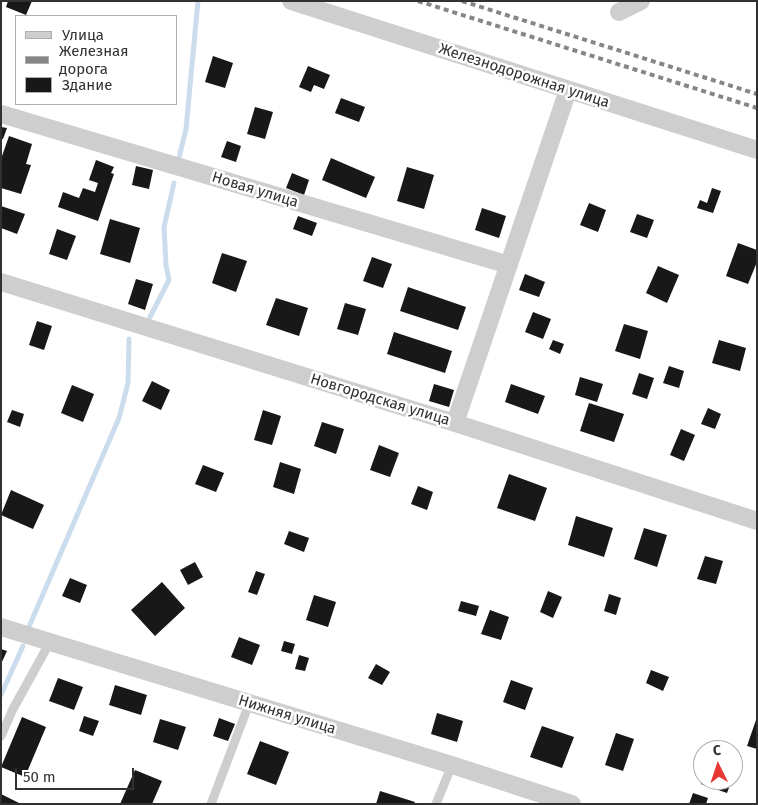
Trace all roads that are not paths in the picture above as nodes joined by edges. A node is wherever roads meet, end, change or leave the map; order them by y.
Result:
1 (291, 1) edge
2 (641, 1) edge
3 (619, 12) dead end
4 (568, 90) junction
5 (1, 114) edge
6 (757, 150) edge
7 (509, 266) junction
8 (1, 282) edge
9 (455, 423) junction
10 (757, 521) edge
11 (1, 627) edge
12 (50, 642) junction
13 (249, 704) junction
14 (1, 736) edge
15 (452, 765) junction
16 (211, 804) edge
17 (436, 804) edge
18 (572, 804) edge

1 - 4 street, Железнодорожная улица
2 - 3 street
4 - 6 street, Железнодорожная улица
4 - 7 street
5 - 7 street, Новая улица
7 - 9 street
8 - 9 street, Новгородская улица
9 - 10 street, Новгородская улица
11 - 12 street, Нижняя улица
12 - 13 street, Нижняя улица
12 - 14 lane
13 - 15 street, Нижняя улица
13 - 16 lane
15 - 17 lane
15 - 18 street, Нижняя улица

